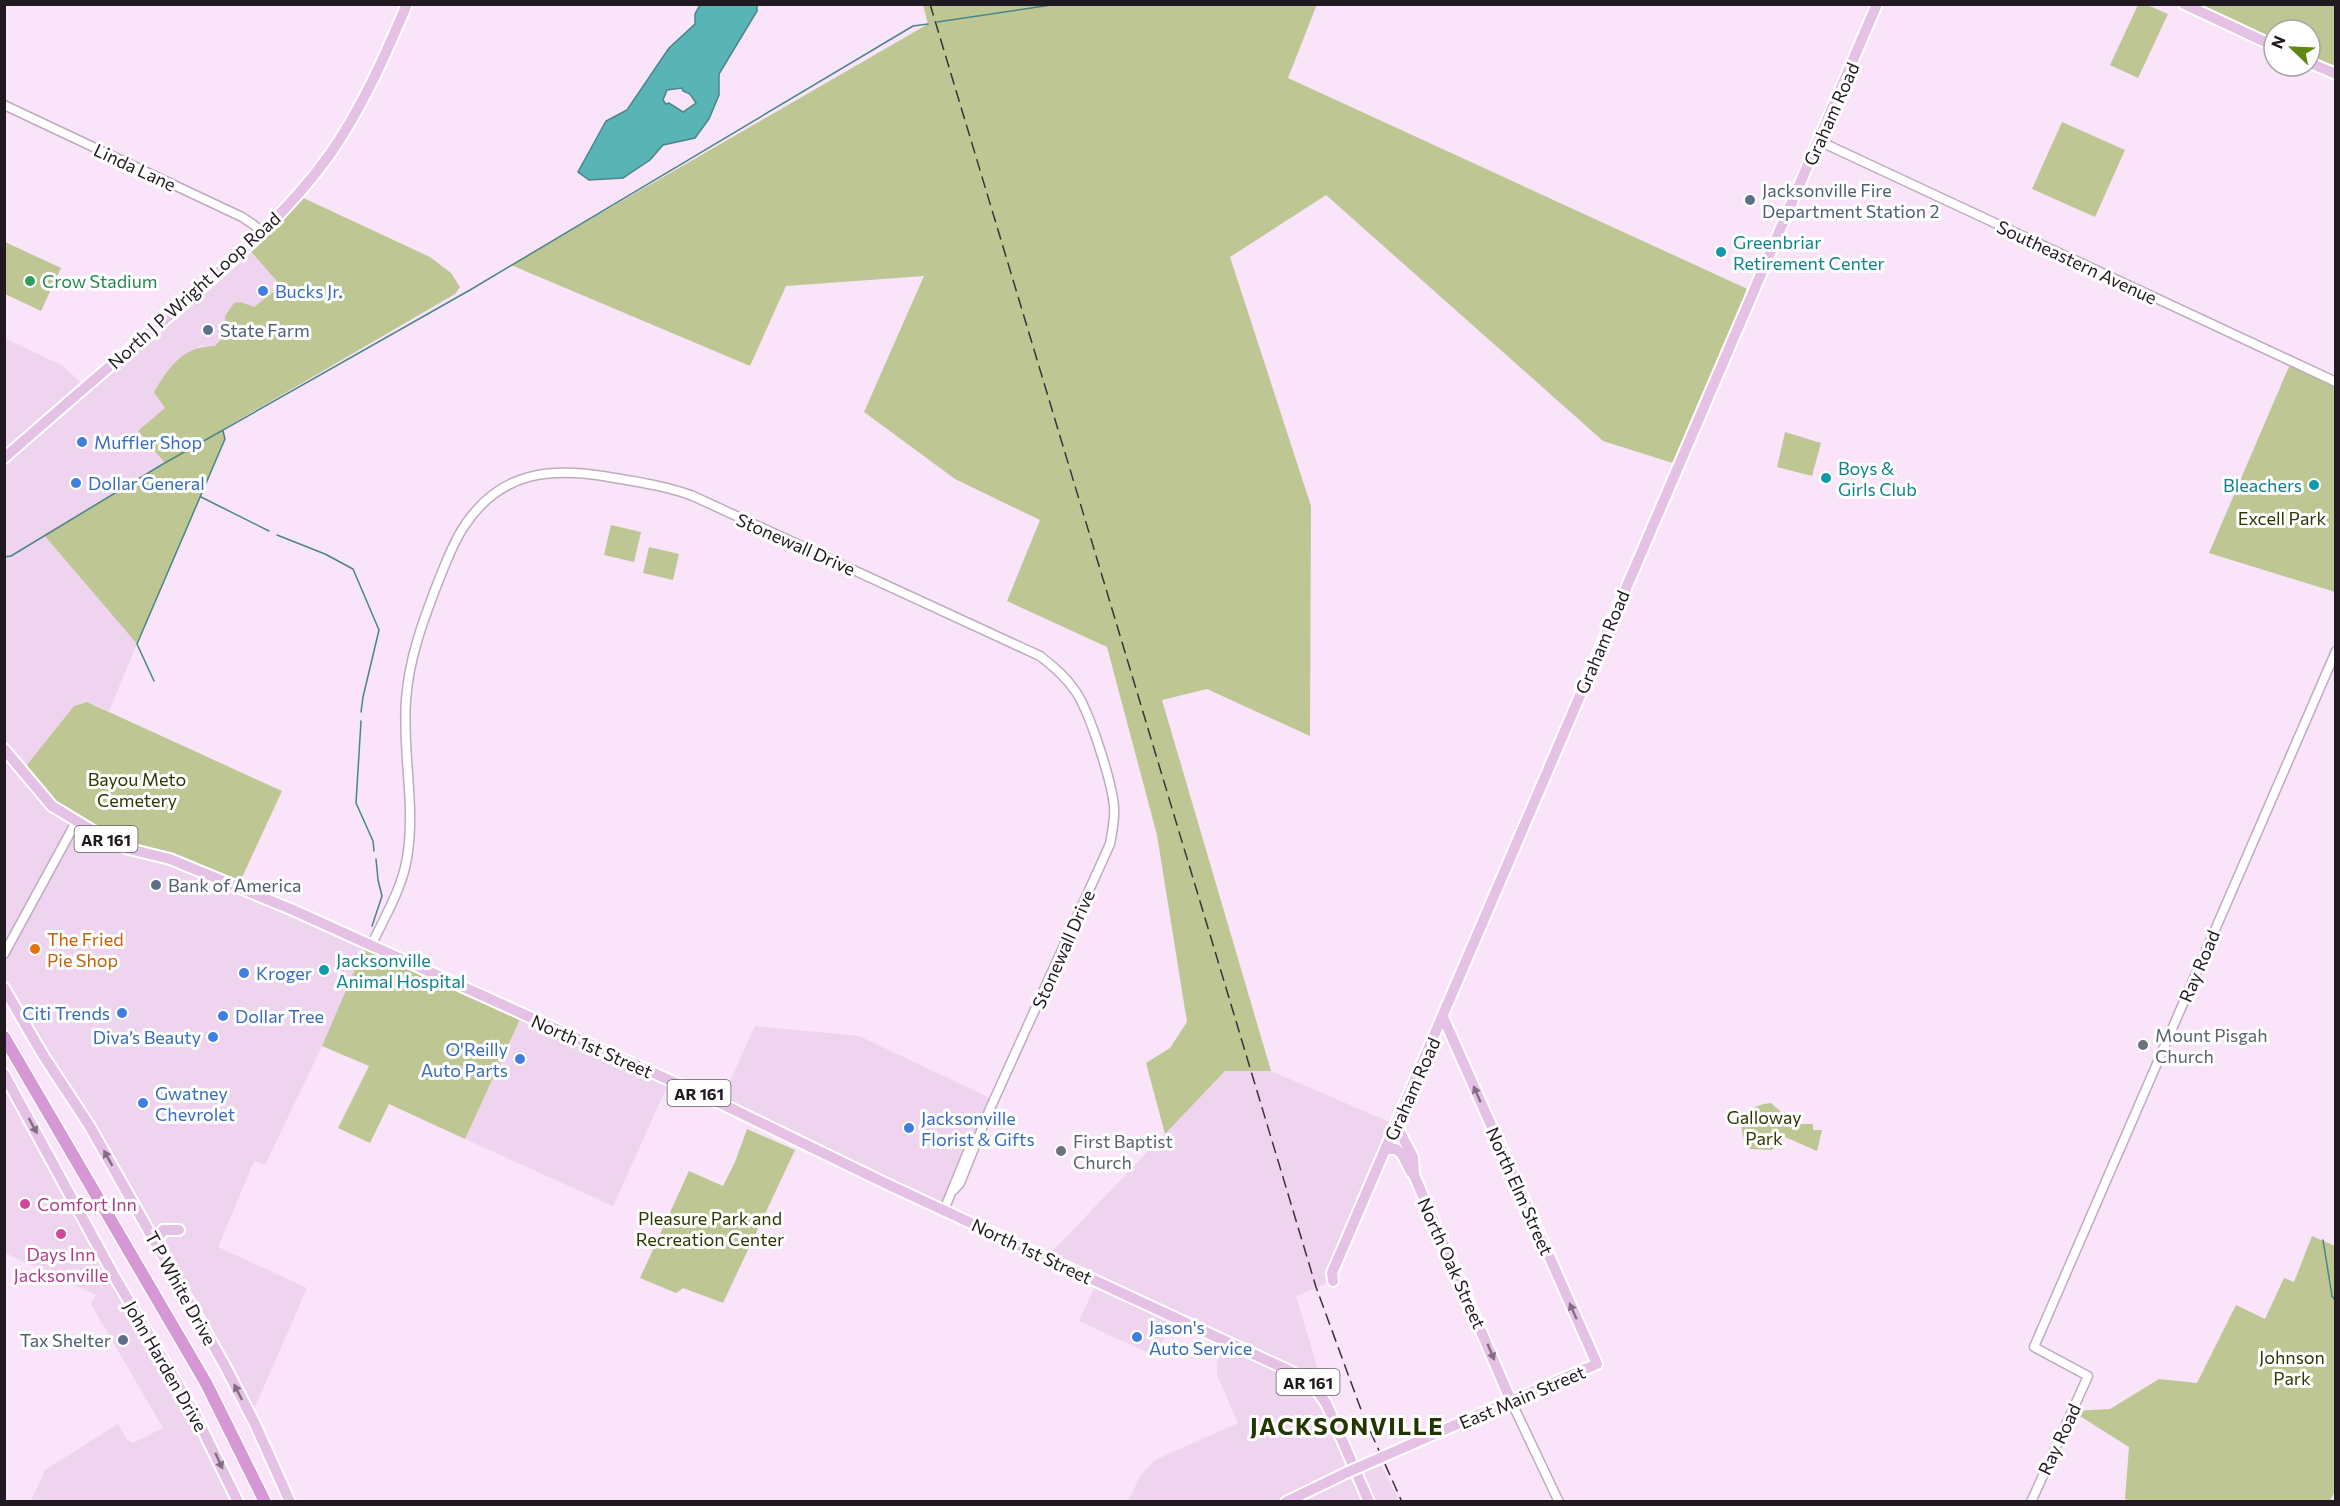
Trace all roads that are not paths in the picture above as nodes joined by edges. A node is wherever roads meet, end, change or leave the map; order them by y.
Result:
1 (407, 4) edge
2 (1877, 4) edge
3 (2184, 4) edge
4 (2262, 40) edge
5 (2322, 68) edge
6 (2336, 74) edge
7 (4, 105) edge
8 (1819, 141) junction
9 (262, 233) junction
10 (2336, 382) edge
11 (4, 458) edge
12 (2336, 651) edge
13 (4, 749) edge
14 (76, 822) junction
15 (371, 946) junction
16 (4, 954) edge
17 (4, 988) edge
18 (1443, 1017) junction
19 (4, 1037) edge
20 (4, 1052) edge
21 (4, 1074) edge
22 (1396, 1125) junction
23 (1386, 1149) junction
24 (1414, 1175) junction
25 (944, 1210) junction
26 (178, 1230) dead end
27 (158, 1249) junction
28 (1333, 1281) dead end
29 (1597, 1364) joint
30 (1512, 1401) junction
31 (238, 1502) edge
32 (258, 1502) edge
33 (265, 1502) edge
34 (290, 1502) edge
35 (1286, 1502) edge
36 (1369, 1502) edge
37 (1559, 1502) edge
38 (2031, 1502) edge

1 - 9 main road, North J P Wright Loop Road
2 - 8 main road, Graham Road
3 - 4 main road
5 - 6 main road
7 - 9 street, Linda Lane
8 - 10 street, Southeastern Avenue
8 - 18 main road, Graham Road
9 - 11 main road, North J P Wright Loop Road
12 - 38 street, Ray Road
13 - 14 main road, North 1st Street / AR 161
14 - 15 main road, North 1st Street / AR 161
14 - 16 street
15 - 25 main road, North 1st Street / AR 161
15 - 25 street, Stonewall Drive
27 -> 17 main road, T P White Drive
18 - 22 main road, Graham Road
29 -> 18 main road, North Elm Street
19 - 33 highway
20 - 32 highway
21 -> 31 main road, John Harden Drive
22 - 23 main road, Graham Road
22 - 24 main road, North Oak Street
23 - 24 main road
23 - 28 main road, Graham Road
24 -> 30 main road, North Oak Street
25 - 36 main road, North 1st Street / AR 161
26 - 27 main road
34 -> 27 main road, T P White Drive
29 - 30 main road, East Main Street
30 - 35 main road, East Main Street, bridge
30 - 37 street

